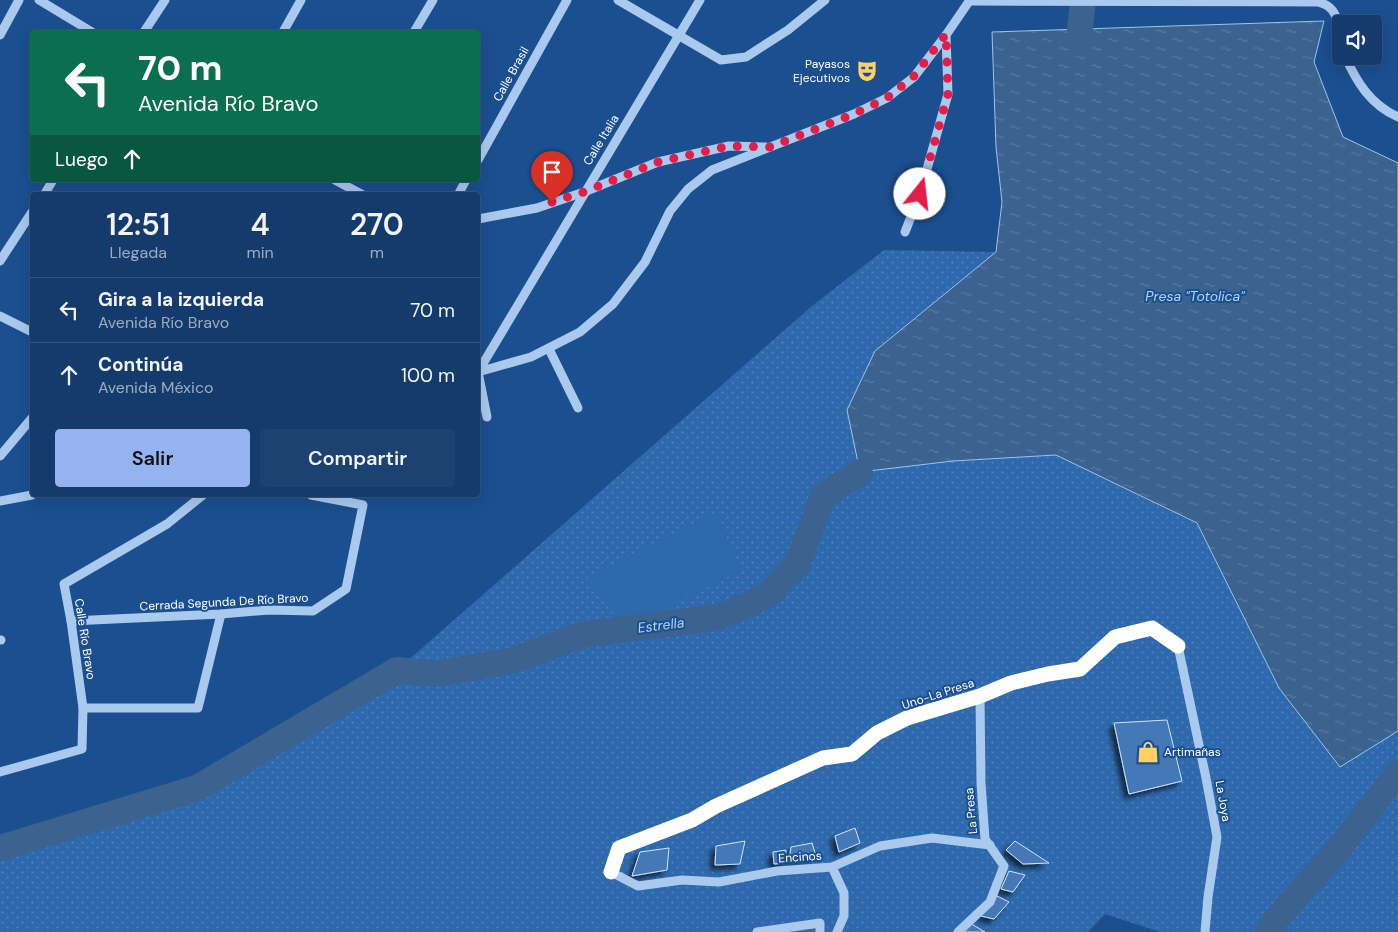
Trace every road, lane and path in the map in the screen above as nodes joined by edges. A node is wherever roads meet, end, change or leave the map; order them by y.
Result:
1 (19, 0) edge
2 (39, 0) edge
3 (165, 0) edge
4 (301, 0) edge
5 (433, 0) edge
6 (567, 0) edge
7 (618, 0) edge
8 (700, 0) edge
9 (825, 0) edge
10 (970, 0) edge
11 (1336, 15) edge
12 (147, 29) edge
13 (89, 30) edge
14 (284, 30) edge
15 (415, 30) edge
16 (946, 34) junction
17 (0, 35) edge
18 (679, 36) junction
19 (1349, 65) edge
20 (1398, 117) edge
21 (770, 147) junction
22 (480, 156) edge
23 (340, 182) edge
24 (358, 192) edge
25 (584, 192) junction
26 (30, 215) edge
27 (480, 219) edge
28 (905, 232) dead end
29 (0, 260) edge
30 (0, 316) edge
31 (30, 331) edge
32 (549, 349) junction
33 (480, 369) edge
34 (480, 371) edge
35 (480, 382) edge
36 (578, 408) dead end
37 (487, 417) dead end
38 (30, 420) edge
39 (0, 456) edge
40 (30, 495) edge
41 (201, 497) edge
42 (321, 497) edge
43 (0, 501) edge
44 (221, 614) junction
45 (71, 621) junction
46 (1178, 646) joint
47 (980, 696) junction
48 (83, 708) junction
49 (0, 772) edge
50 (990, 845) junction
51 (832, 867) junction
52 (611, 872) joint
53 (757, 932) edge
54 (820, 932) edge
55 (837, 932) edge
56 (958, 932) edge
57 (1205, 932) edge

1 - 17 street
2 - 13 street
3 - 12 street
4 - 14 street
5 - 15 street
6 - 22 street, Calle Brasil
7 - 18 street
8 - 18 street, Calle Italia
9 - 18 street
10 - 11 street
10 - 16 street
16 - 21 street
16 - 28 street
18 - 25 street, Calle Italia
19 - 20 street
21 - 25 street
21 - 32 street
23 - 24 street
25 - 27 street
25 - 33 street, Calle Italia
26 - 29 street
30 - 31 street
32 - 34 street
32 - 36 street
35 - 37 street
38 - 39 street
40 - 43 street
41 - 45 street, Calle Río Bravo
42 - 44 street, Cerrada Segunda De Río Bravo
44 - 45 street, Cerrada Segunda De Río Bravo
44 - 48 street
45 - 48 street, Calle Río Bravo
46 - 47 highway, Uno-La Presa
46 - 57 street, La Joya
47 - 50 street, La Presa
47 - 52 highway, Uno-La Presa
48 - 49 street, Calle Río Bravo
50 - 51 street, Encinos
50 - 56 street, La Presa
51 - 52 street, Encinos
51 - 55 street
53 - 54 street

